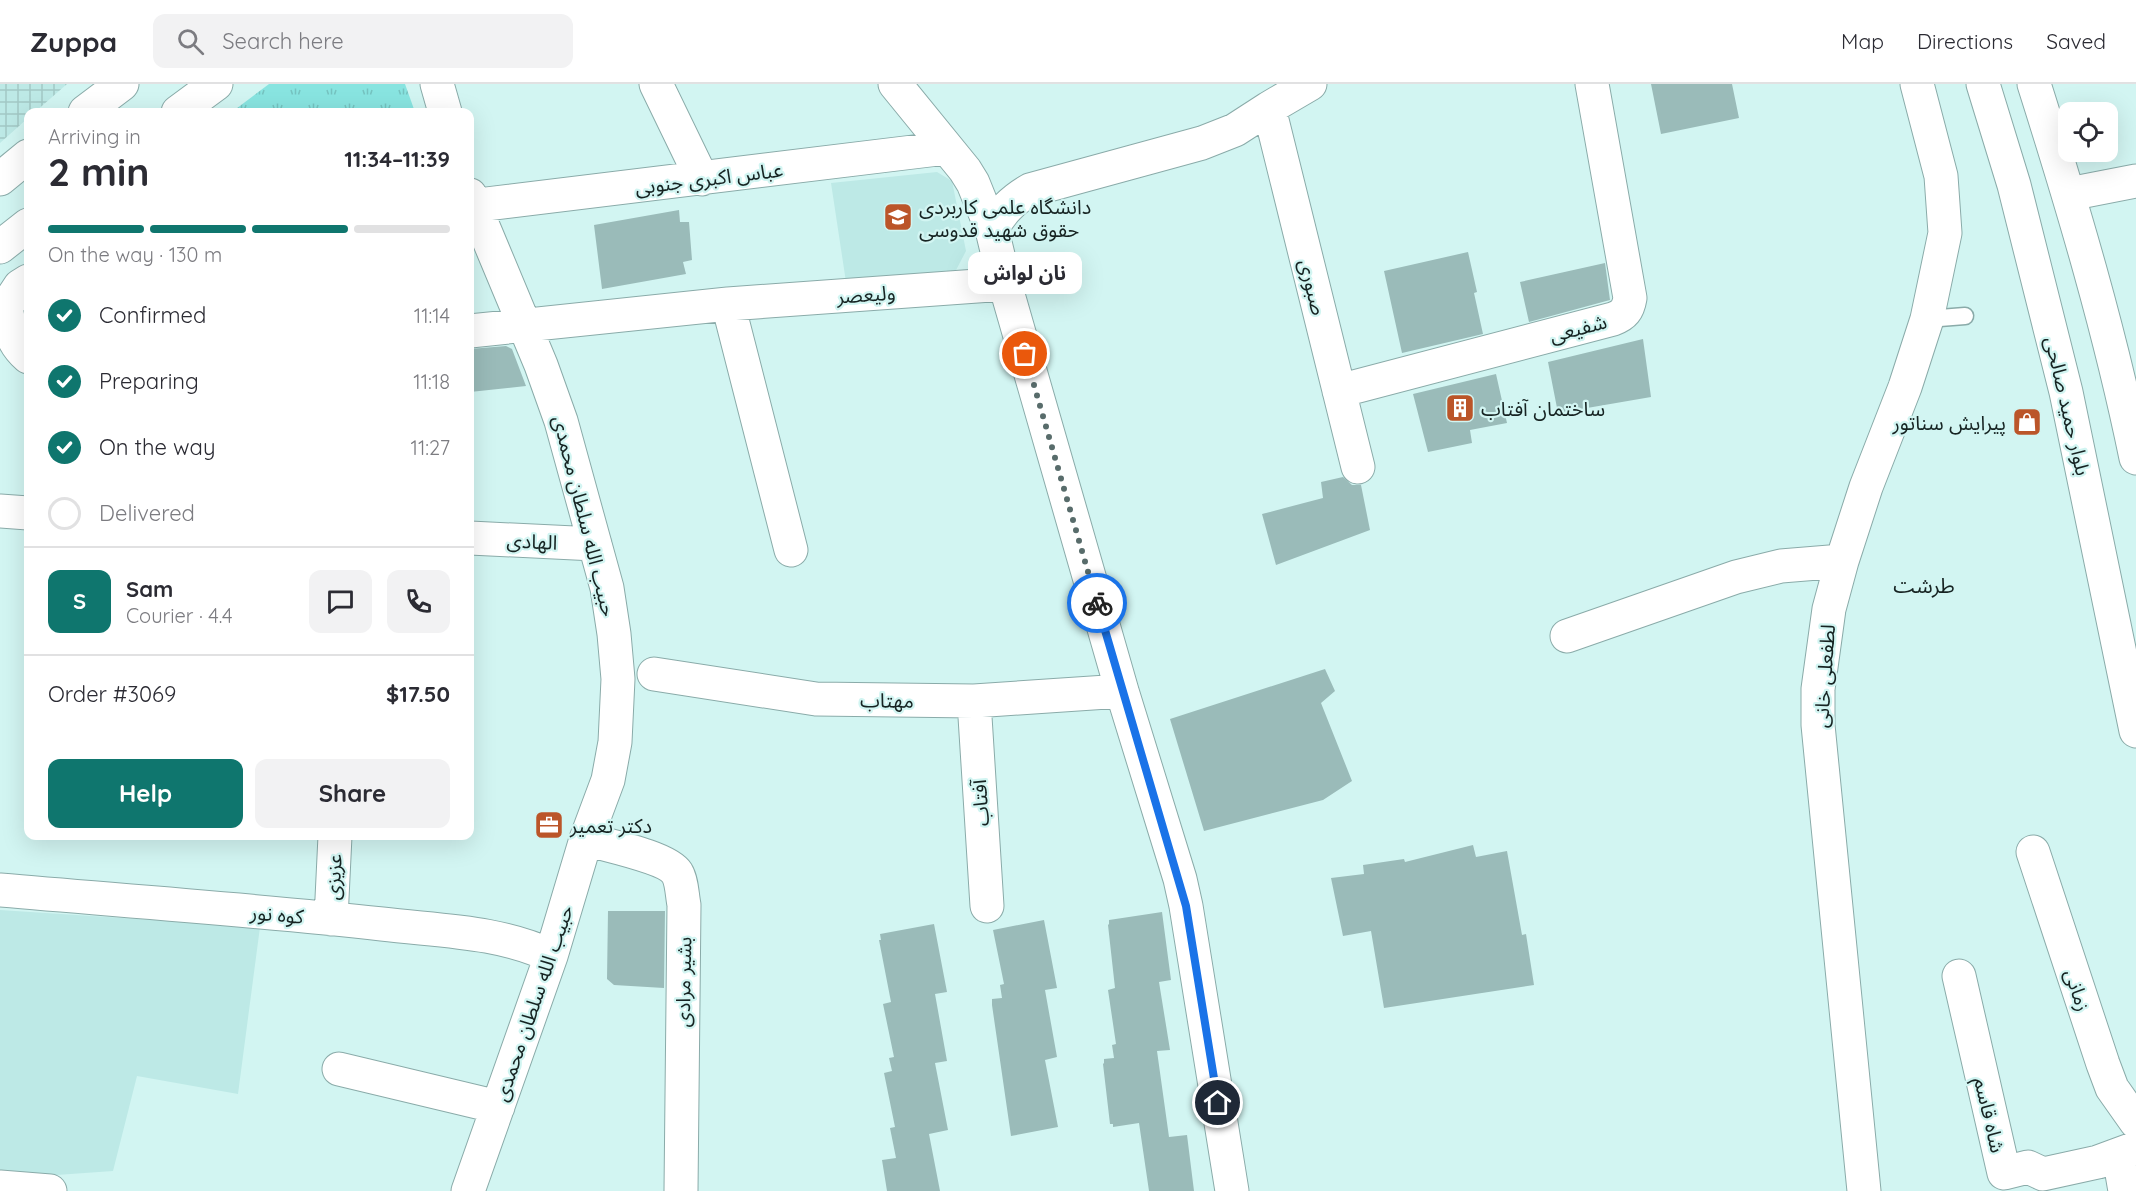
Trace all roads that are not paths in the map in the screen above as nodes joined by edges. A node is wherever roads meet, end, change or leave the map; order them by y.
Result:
1 (216, 84) edge
2 (437, 84) edge
3 (656, 84) edge
4 (895, 84) edge
5 (1310, 84) edge
6 (1592, 84) edge
7 (1917, 84) edge
8 (1983, 84) edge
9 (2034, 84) edge
10 (183, 108) edge
11 (444, 108) edge
12 (1269, 108) junction
13 (946, 148) junction
14 (24, 159) edge
15 (0, 179) edge
16 (702, 179) junction
17 (2136, 181) edge
18 (2069, 194) junction
19 (474, 202) edge
20 (474, 209) edge
21 (24, 228) edge
22 (993, 230) junction
23 (0, 247) edge
24 (24, 284) edge
25 (1005, 284) junction
26 (728, 304) junction
27 (1965, 316) dead end
28 (1927, 319) junction
29 (525, 325) junction
30 (474, 330) edge
31 (24, 353) edge
32 (2128, 382) edge
33 (1339, 391) junction
34 (2136, 458) edge
35 (1358, 466) dead end
36 (0, 511) edge
37 (24, 513) edge
38 (474, 538) edge
39 (595, 544) junction
40 (790, 550) dead end
41 (1842, 561) junction
42 (1567, 636) dead end
43 (654, 674) dead end
44 (1122, 691) junction
45 (974, 701) junction
46 (2136, 731) edge
47 (586, 839) junction
48 (335, 840) edge
49 (2033, 852) dead end
50 (0, 890) edge
51 (987, 906) dead end
52 (331, 919) junction
53 (551, 956) junction
54 (1959, 976) dead end
55 (339, 1069) dead end
56 (498, 1107) junction
57 (2136, 1122) edge
58 (2127, 1152) edge
59 (0, 1187) edge
60 (51, 1191) edge
61 (468, 1191) edge
62 (681, 1191) edge
63 (1232, 1191) edge
64 (1864, 1191) edge
65 (2125, 1191) edge

1 - 10 street
2 - 11 street
3 - 16 street
4 - 13 street
5 - 12 street
6 - 33 street, شفیعی
7 - 28 street, لطفعلی خانی
8 - 46 street, بلوار حمید صالحی
9 - 18 street
12 - 22 street
12 - 33 street, صبوری
13 - 16 street, عباس اکبری جنوبی
13 - 22 street
14 - 15 street
16 - 19 street, عباس اکبری جنوبی
17 - 18 street
18 - 32 street
20 - 29 street, حبیب الله سلطان محمدی
21 - 23 street
22 - 25 street
24 - 31 street
25 - 26 street, ولیعصر
25 - 44 street
26 - 29 street, ولیعصر
26 - 40 street
27 - 28 lane
28 - 41 street, لطفعلی خانی
29 - 30 street, ولیعصر
29 - 39 street, حبیب الله سلطان محمدی
32 - 34 street
33 - 35 street, صبوری
36 - 37 street
38 - 39 street, الهادی
39 - 47 street, حبیب الله سلطان محمدی
41 - 42 street
41 - 64 street, لطفعلی خانی
43 - 45 street, مهتاب
44 - 45 street, مهتاب
44 - 63 street
45 - 51 street, آفتاب
47 - 53 street, حبیب الله سلطان محمدی
47 - 62 street, بشیر مرادی
48 - 52 street, عزیزی
49 - 57 street, زمانی
50 - 52 street, کوه نور
52 - 53 street, کوه نور
53 - 56 street, حبیب الله سلطان محمدی
54 - 58 street, شاه قاسم
55 - 56 street
56 - 61 street, حبیب الله سلطان محمدی
58 - 65 street, شاه قاسم
59 - 60 street

